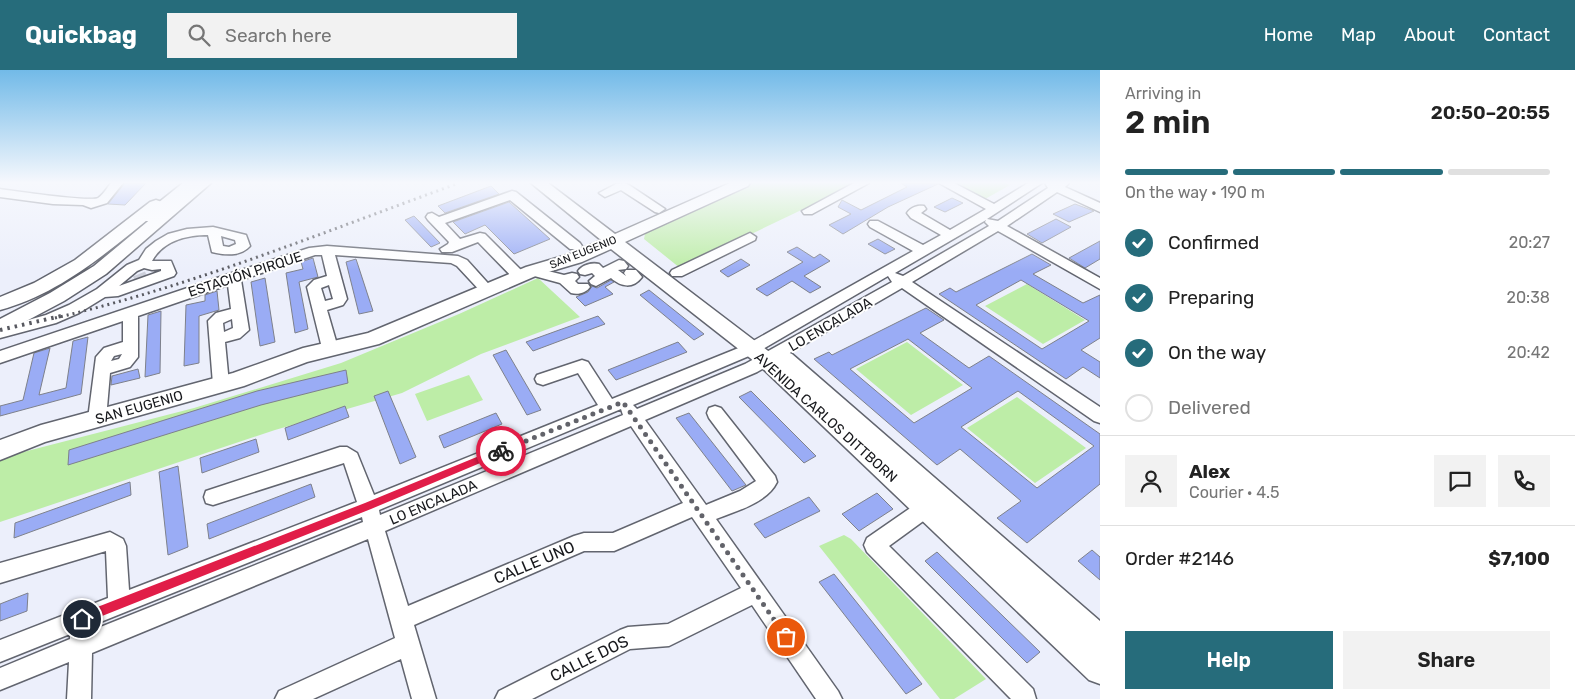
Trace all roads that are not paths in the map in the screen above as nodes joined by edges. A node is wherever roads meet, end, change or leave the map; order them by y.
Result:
1 (147, 212) edge
2 (154, 212) edge
3 (162, 212) edge
4 (170, 212) edge
5 (458, 212) edge
6 (538, 212) edge
7 (565, 212) edge
8 (578, 212) edge
9 (655, 212) edge
10 (692, 212) edge
11 (914, 212) edge
12 (990, 212) edge
13 (1017, 212) edge
14 (982, 217) junction
15 (434, 220) joint
16 (874, 224) dead end
17 (998, 226) junction
18 (213, 231) dead end
19 (950, 235) junction
20 (750, 237) dead end
21 (454, 246) junction
22 (126, 250) junction
23 (327, 250) junction
24 (924, 251) junction
25 (429, 257) junction
26 (610, 260) junction
27 (888, 272) junction
28 (677, 273) junction
29 (140, 274) junction
30 (526, 274) junction
31 (656, 275) junction
32 (234, 277) junction
33 (335, 279) junction
34 (903, 282) junction
35 (1100, 284) edge
36 (583, 287) dead end
37 (488, 291) junction
38 (0, 304) edge
39 (320, 307) junction
40 (0, 310) edge
41 (131, 312) junction
42 (0, 323) edge
43 (797, 323) junction
44 (0, 328) edge
45 (0, 332) edge
46 (812, 335) junction
47 (372, 338) junction
48 (330, 348) junction
49 (765, 351) junction
50 (0, 357) edge
51 (543, 379) dead end
52 (229, 382) junction
53 (622, 409) junction
54 (714, 413) dead end
55 (1100, 416) edge
56 (97, 419) junction
57 (41, 434) junction
58 (0, 440) edge
59 (0, 450) edge
60 (214, 497) dead end
61 (368, 506) junction
62 (926, 508) junction
63 (699, 510) junction
64 (374, 527) junction
65 (0, 573) edge
66 (756, 592) junction
67 (119, 604) junction
68 (82, 619) junction
69 (401, 620) junction
70 (1100, 640) edge
71 (408, 644) junction
72 (81, 645) junction
73 (0, 651) edge
74 (1100, 669) edge
75 (0, 679) edge
76 (1025, 696) dead end
77 (826, 698) edge
78 (79, 699) edge
79 (287, 699) edge
80 (424, 699) edge
81 (507, 699) edge

1 - 38 main road
2 - 40 street
3 - 42 street
4 - 22 main road
5 - 15 street
6 - 26 street
7 - 26 main road, AVENIDA CARLOS DITTBORN
8 - 26 main road, AVENIDA CARLOS DITTBORN
9 - 26 main road, SAN EUGENIO
10 - 26 main road, SAN EUGENIO
11 - 19 street
12 - 14 street, LO ENCALADA
13 - 17 street, LO ENCALADA
14 - 17 street
14 - 19 street, LO ENCALADA
15 - 21 street
16 - 24 street
17 - 34 street, LO ENCALADA
17 - 35 street
18 - 29 street
19 - 24 street, LO ENCALADA
20 - 28 street
21 - 25 street
21 - 30 street
22 - 29 street
22 - 44 main road
23 - 25 street, ESTACIÓN PIRQUE
23 - 32 street, ESTACIÓN PIRQUE
23 - 33 street
24 - 27 street, LO ENCALADA
25 - 37 street, ESTACIÓN PIRQUE
26 - 28 main road, AVENIDA CARLOS DITTBORN
26 - 30 main road, SAN EUGENIO
26 - 31 main road, AVENIDA CARLOS DITTBORN
26 - 31 street
27 - 34 street
27 - 43 street, LO ENCALADA
28 - 49 main road, AVENIDA CARLOS DITTBORN
29 - 45 street
30 - 36 street
30 - 37 main road, SAN EUGENIO
31 - 49 main road, AVENIDA CARLOS DITTBORN
32 - 41 street, ESTACIÓN PIRQUE
32 - 52 street
33 - 39 street
33 - 39 street
34 - 46 street, LO ENCALADA
34 - 55 street
37 - 47 main road, SAN EUGENIO
39 - 48 street
41 - 50 street, ESTACIÓN PIRQUE
41 - 56 street
43 - 46 street
43 - 49 street, LO ENCALADA
46 - 49 street, LO ENCALADA
47 - 48 main road, SAN EUGENIO
47 - 52 main road, SAN EUGENIO
48 - 52 main road, SAN EUGENIO
49 - 53 street, LO ENCALADA
49 - 62 main road, AVENIDA CARLOS DITTBORN
49 - 70 main road, AVENIDA CARLOS DITTBORN
51 - 53 street
52 - 56 main road, SAN EUGENIO
53 - 61 street, LO ENCALADA
53 - 63 street
53 - 64 street, LO ENCALADA
54 - 63 street
56 - 57 main road, SAN EUGENIO
57 - 58 main road, SAN EUGENIO
57 - 59 main road, SAN EUGENIO
60 - 61 street
61 - 64 street
61 - 67 street, LO ENCALADA
62 - 74 main road, AVENIDA CARLOS DITTBORN
62 - 76 street
63 - 66 street
63 - 69 street, CALLE UNO
64 - 69 street
64 - 72 street, LO ENCALADA
65 - 67 street
66 - 77 street
66 - 81 street, CALLE DOS
67 - 68 street, LO ENCALADA
68 - 72 street
68 - 73 street, LO ENCALADA
69 - 71 street
71 - 79 street
71 - 80 street
72 - 75 street, LO ENCALADA
72 - 78 street

